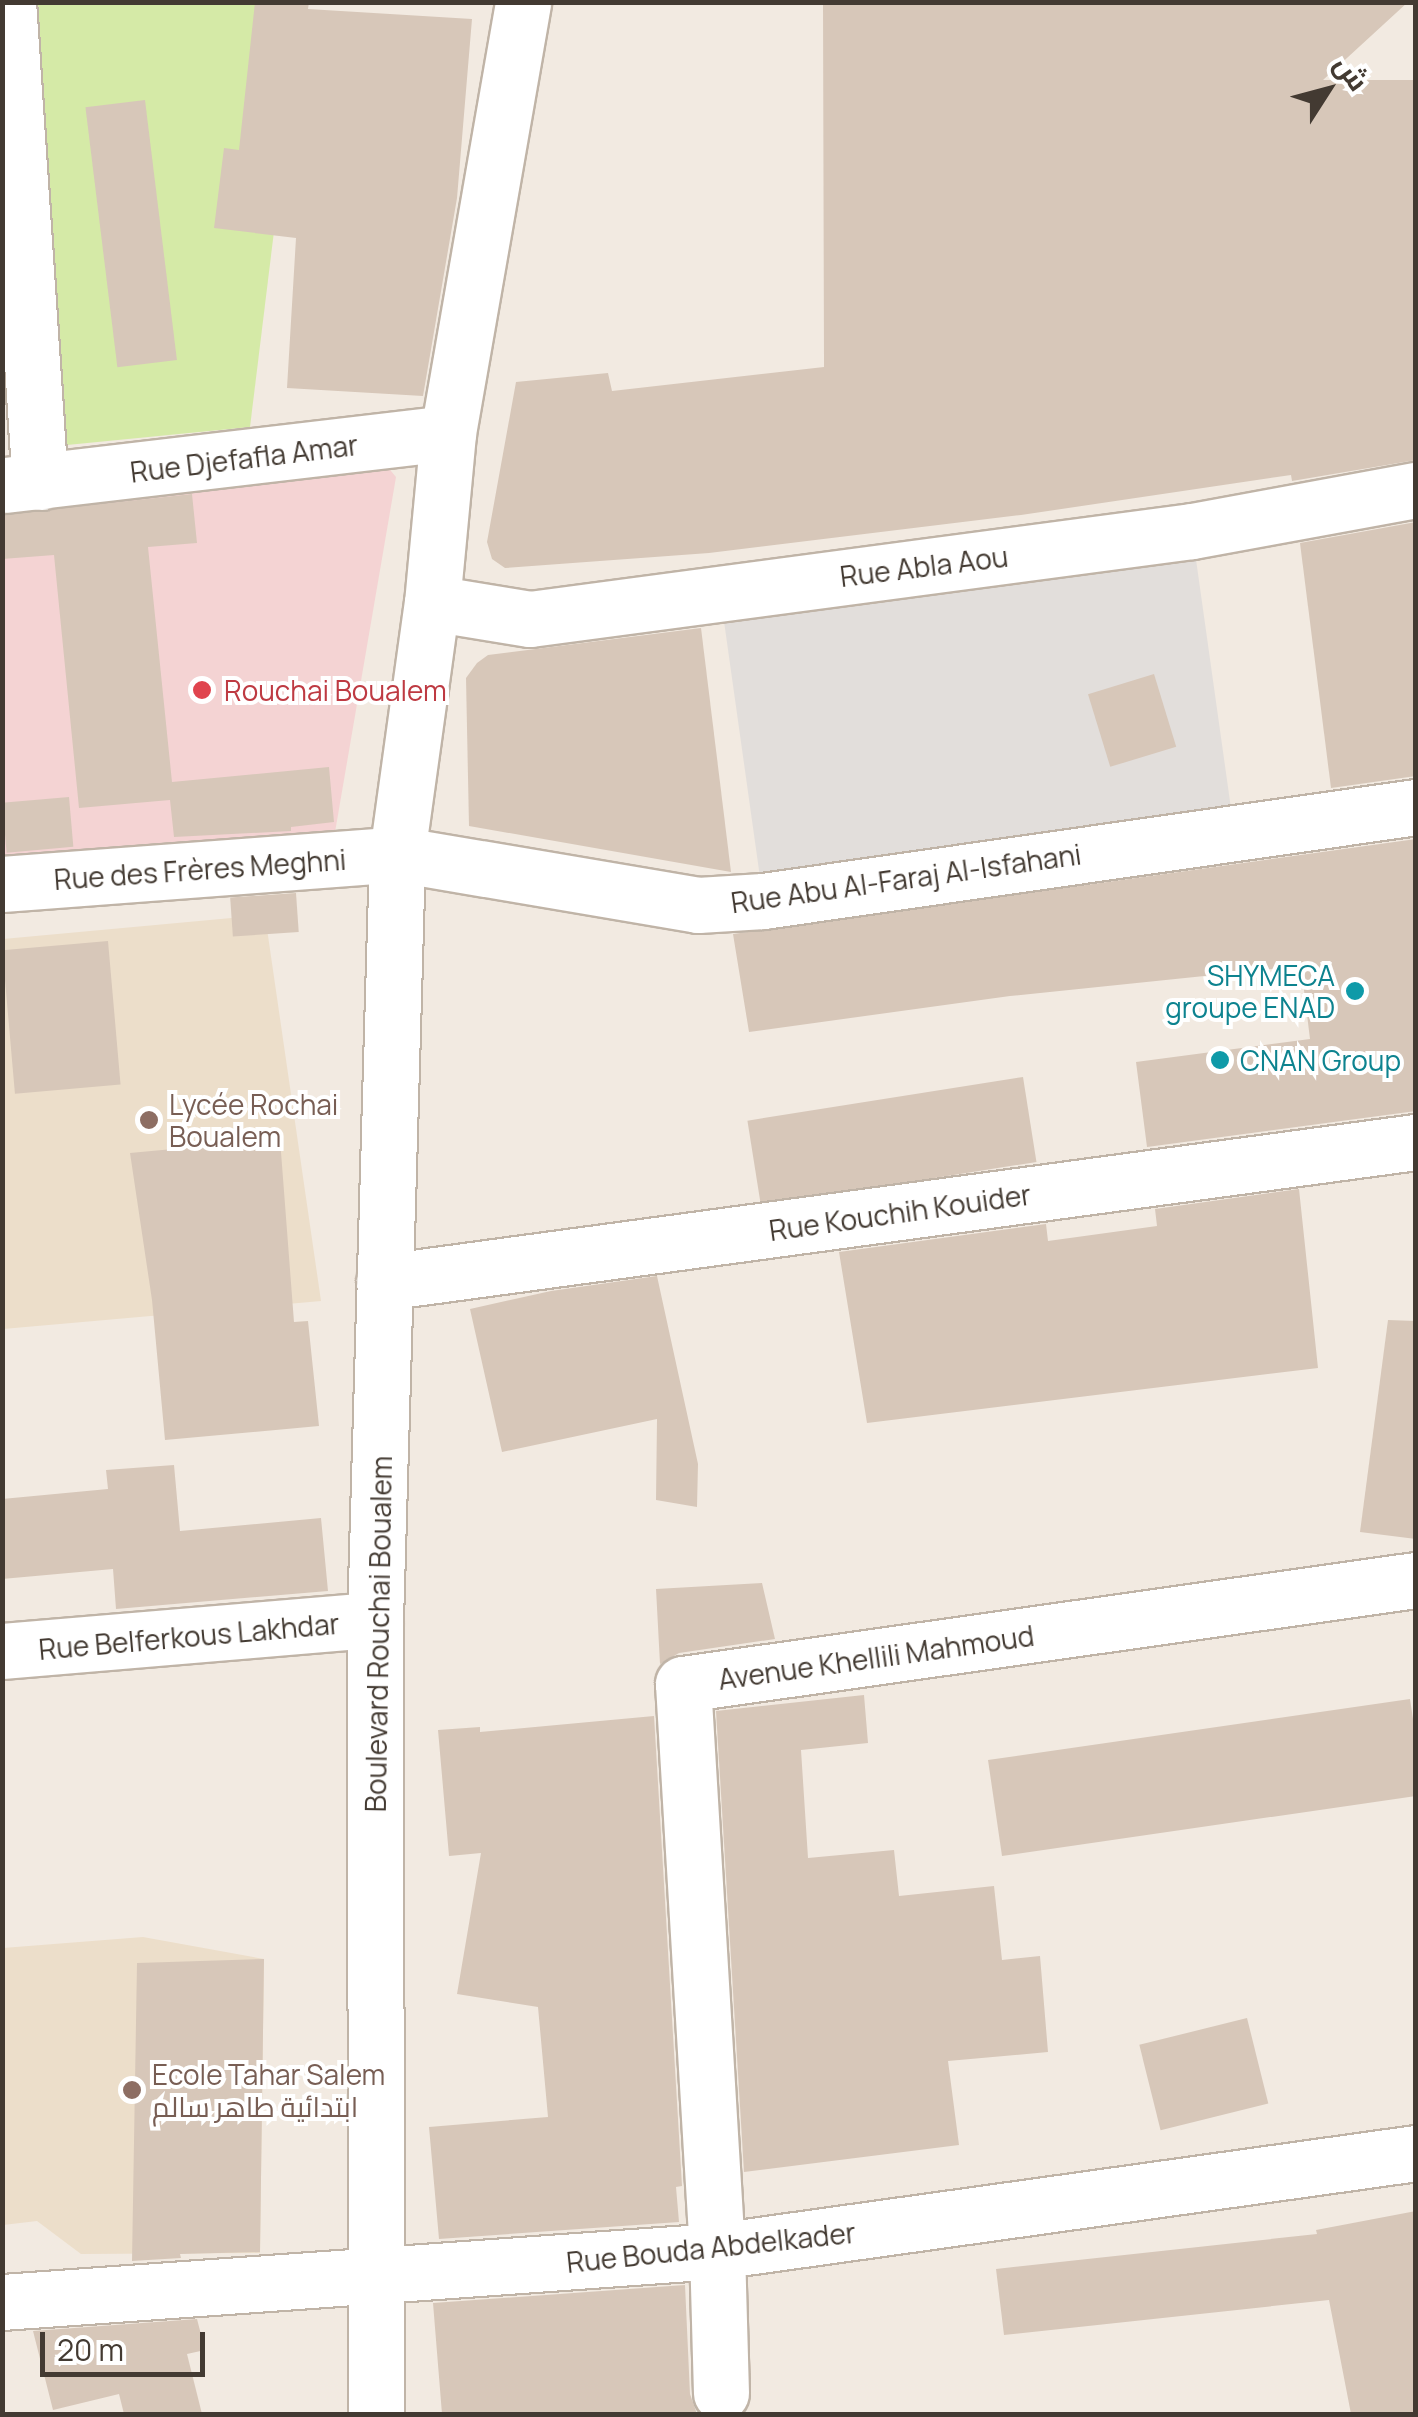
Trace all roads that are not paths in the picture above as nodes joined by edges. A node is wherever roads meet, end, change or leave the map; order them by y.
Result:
1 (8, 2) edge
2 (523, 2) edge
3 (448, 433) junction
4 (21, 484) edge
5 (1416, 490) edge
6 (432, 603) junction
7 (1416, 808) edge
8 (397, 854) junction
9 (2, 884) edge
10 (1416, 1142) edge
11 (384, 1282) junction
12 (1416, 1580) edge
13 (375, 1620) junction
14 (2, 1651) edge
15 (1416, 2153) edge
16 (718, 2251) junction
17 (380, 2278) junction
18 (2, 2302) edge
19 (721, 2393) dead end
20 (376, 2414) edge

1 - 4 street
2 - 3 street, Boulevard Rouchai Boualem
3 - 4 street, Rue Djefafla Amar
3 - 6 street, Boulevard Rouchai Boualem
5 - 6 street, Rue Abla Aou
6 - 8 street, Boulevard Rouchai Boualem
7 - 8 street, Rue Abu Al-Faraj Al-Isfahani
8 - 9 street, Rue des Frères Meghni
8 - 11 street, Boulevard Rouchai Boualem
10 - 11 street, Rue Kouchih Kouider
11 - 13 street, Boulevard Rouchai Boualem
12 - 16 street, Avenue Khellili Mahmoud
13 - 14 street, Rue Belferkous Lakhdar
13 - 17 street, Boulevard Rouchai Boualem
15 - 16 street, Rue Bouda Abdelkader
16 - 17 street, Rue Bouda Abdelkader
16 - 19 street, Avenue Khellili Mahmoud
17 - 18 street, Rue Bouda Abdelkader
17 - 20 street, Boulevard Rouchai Boualem

